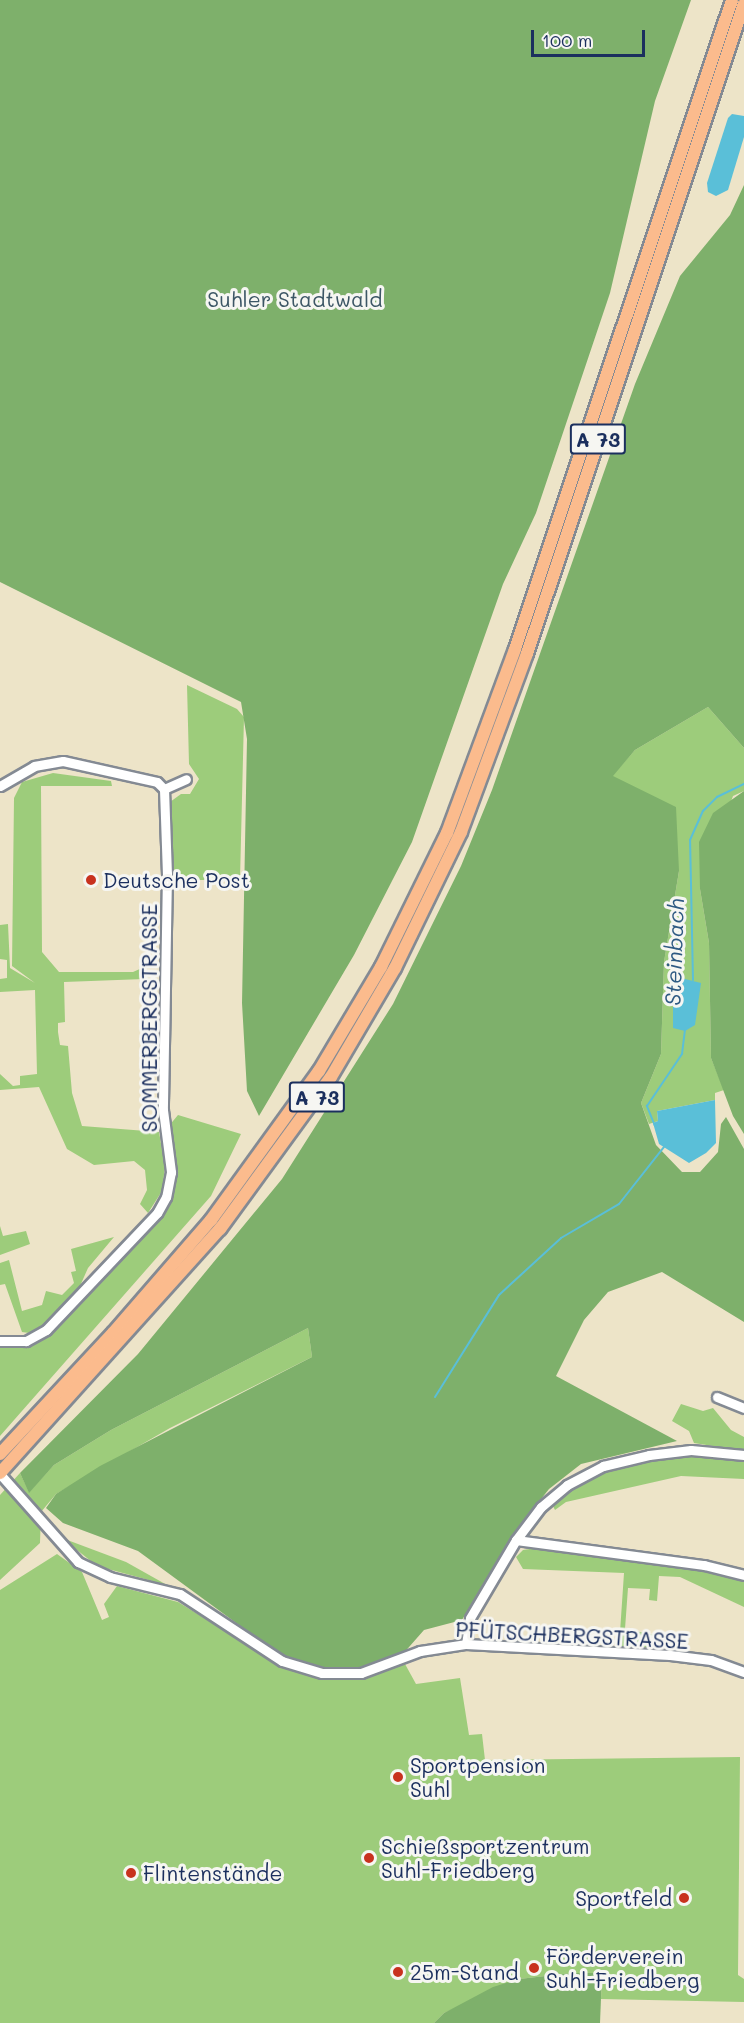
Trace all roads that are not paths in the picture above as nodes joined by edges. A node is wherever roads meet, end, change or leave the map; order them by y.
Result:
1 (732, 0) edge
2 (744, 4) edge
3 (664, 222) junction
4 (521, 651) junction
5 (186, 779) dead end
6 (0, 786) edge
7 (164, 789) junction
8 (0, 1341) edge
9 (717, 1397) dead end
10 (744, 1408) edge
11 (0, 1454) edge
12 (744, 1455) edge
13 (0, 1473) edge
14 (516, 1540) junction
15 (744, 1575) edge
16 (466, 1644) junction
17 (744, 1672) edge

1 - 3 highway, A 73
2 - 3 highway, A 73
3 - 4 highway, A 73
4 - 11 highway, A 73
4 - 13 highway, A 73
5 - 7 street
6 - 7 street
7 - 8 street, SOMMERBERGSTRASSE
9 - 10 street
12 - 14 street
13 - 16 street, PFÜTSCHBERGSTRASSE
14 - 15 street
14 - 16 street
16 - 17 street, PFÜTSCHBERGSTRASSE

